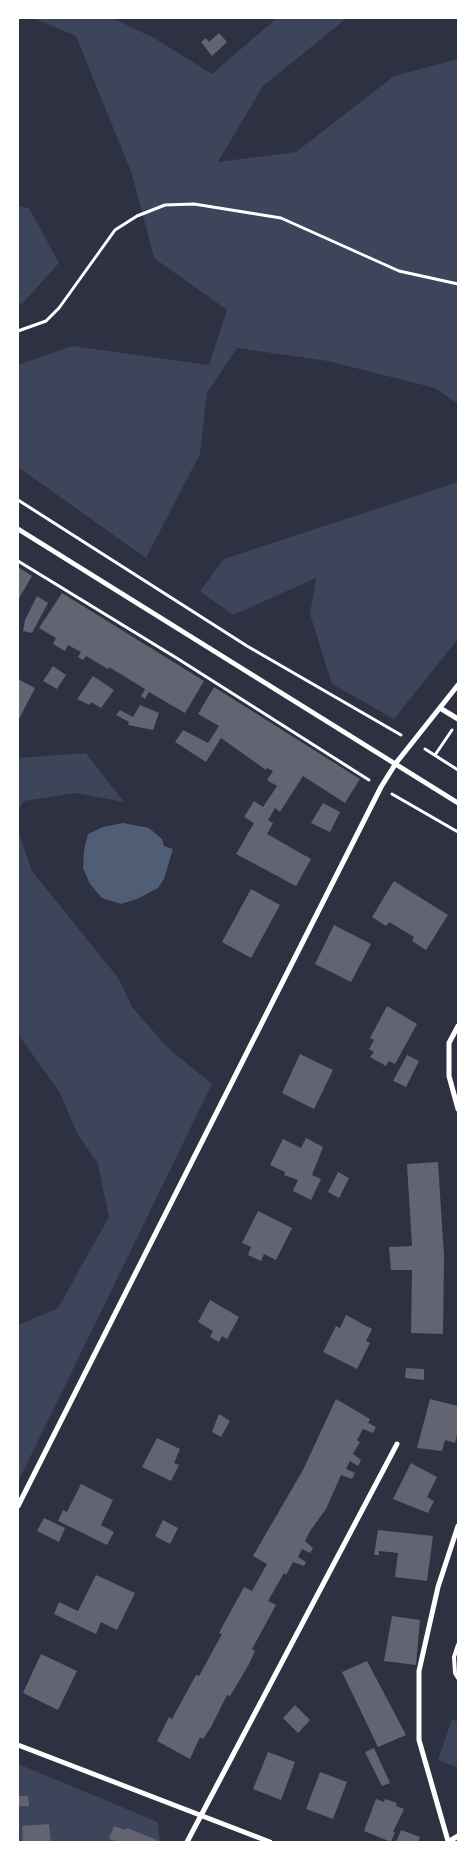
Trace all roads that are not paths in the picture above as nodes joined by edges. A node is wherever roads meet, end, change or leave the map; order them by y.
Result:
1 (18, 529) edge
2 (458, 685) edge
3 (440, 708) junction
4 (458, 719) edge
5 (396, 763) junction
6 (458, 803) edge
7 (458, 1026) edge
8 (458, 1109) edge
9 (397, 1444) dead end
10 (18, 1506) edge
11 (458, 1526) edge
12 (458, 1646) edge
13 (458, 1678) edge
14 (18, 1745) edge
15 (202, 1816) junction
16 (458, 1836) edge
17 (187, 1842) edge
18 (270, 1842) edge
19 (448, 1842) edge

1 - 5 street
2 - 3 street
3 - 4 street
3 - 5 street
5 - 6 street
5 - 10 street
7 - 8 street
9 - 15 street
11 - 19 street
12 - 13 lane
14 - 15 street
15 - 17 street
15 - 18 street
16 - 19 street

